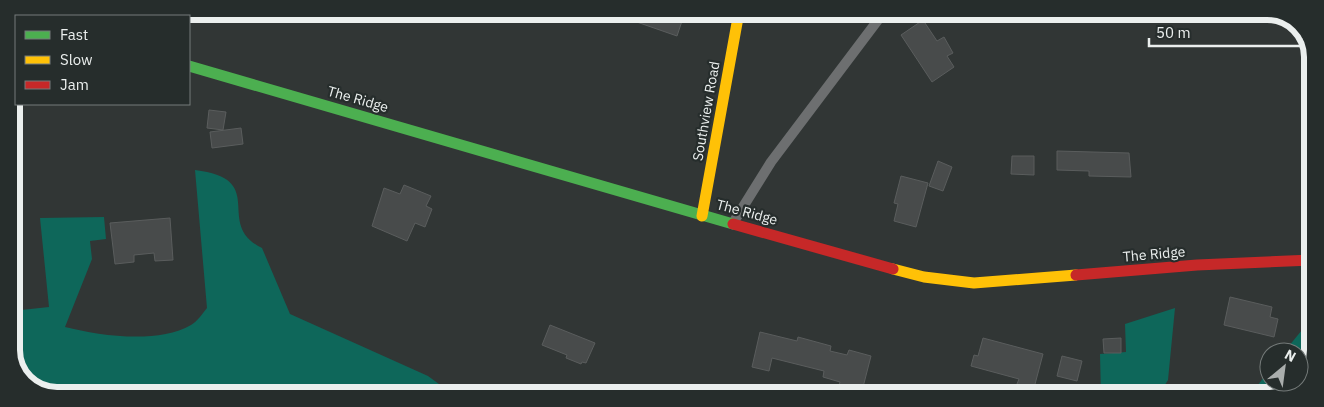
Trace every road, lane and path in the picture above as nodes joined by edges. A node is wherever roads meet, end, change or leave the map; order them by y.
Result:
1 (738, 20) edge
2 (878, 20) edge
3 (190, 66) edge
4 (702, 216) junction
5 (733, 223) junction
6 (1304, 260) edge

1 - 4 street, Southview Road
2 - 5 lane
3 - 4 street, The Ridge
4 - 5 street, The Ridge
5 - 6 street, The Ridge

